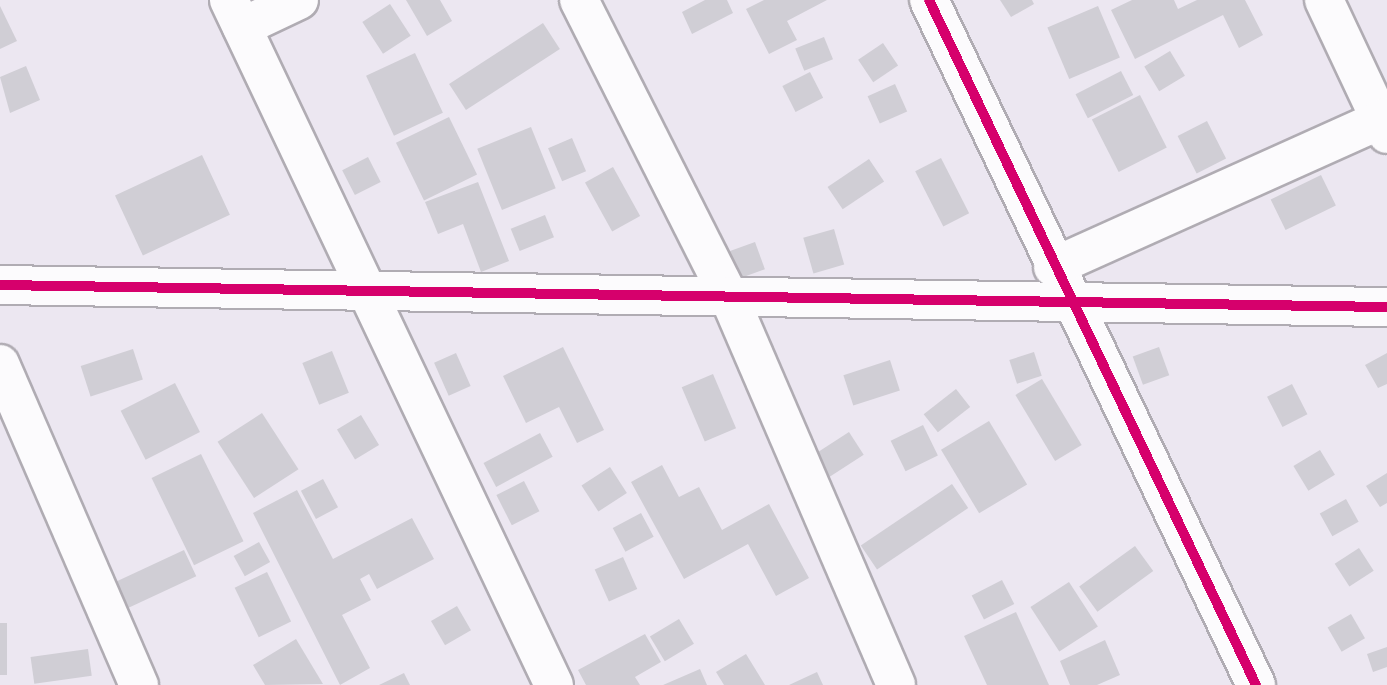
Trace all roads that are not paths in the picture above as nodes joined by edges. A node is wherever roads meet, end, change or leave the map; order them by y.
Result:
1 (299, 0) edge
2 (579, 0) edge
3 (929, 0) edge
4 (1324, 0) edge
5 (235, 14) edge
6 (1385, 124) edge
7 (1053, 267) junction
8 (0, 285) edge
9 (369, 291) junction
10 (729, 297) junction
11 (1071, 303) junction
12 (1387, 307) edge
13 (0, 364) edge
14 (139, 685) edge
15 (554, 685) edge
16 (896, 685) edge
17 (1256, 685) edge

1 - 5 street
2 - 10 street
3 - 7 street
4 - 6 street
5 - 9 street
6 - 7 street
7 - 11 street
8 - 9 street
9 - 10 street
9 - 15 street
10 - 11 street
10 - 16 street
11 - 12 street
11 - 17 street
13 - 14 street

